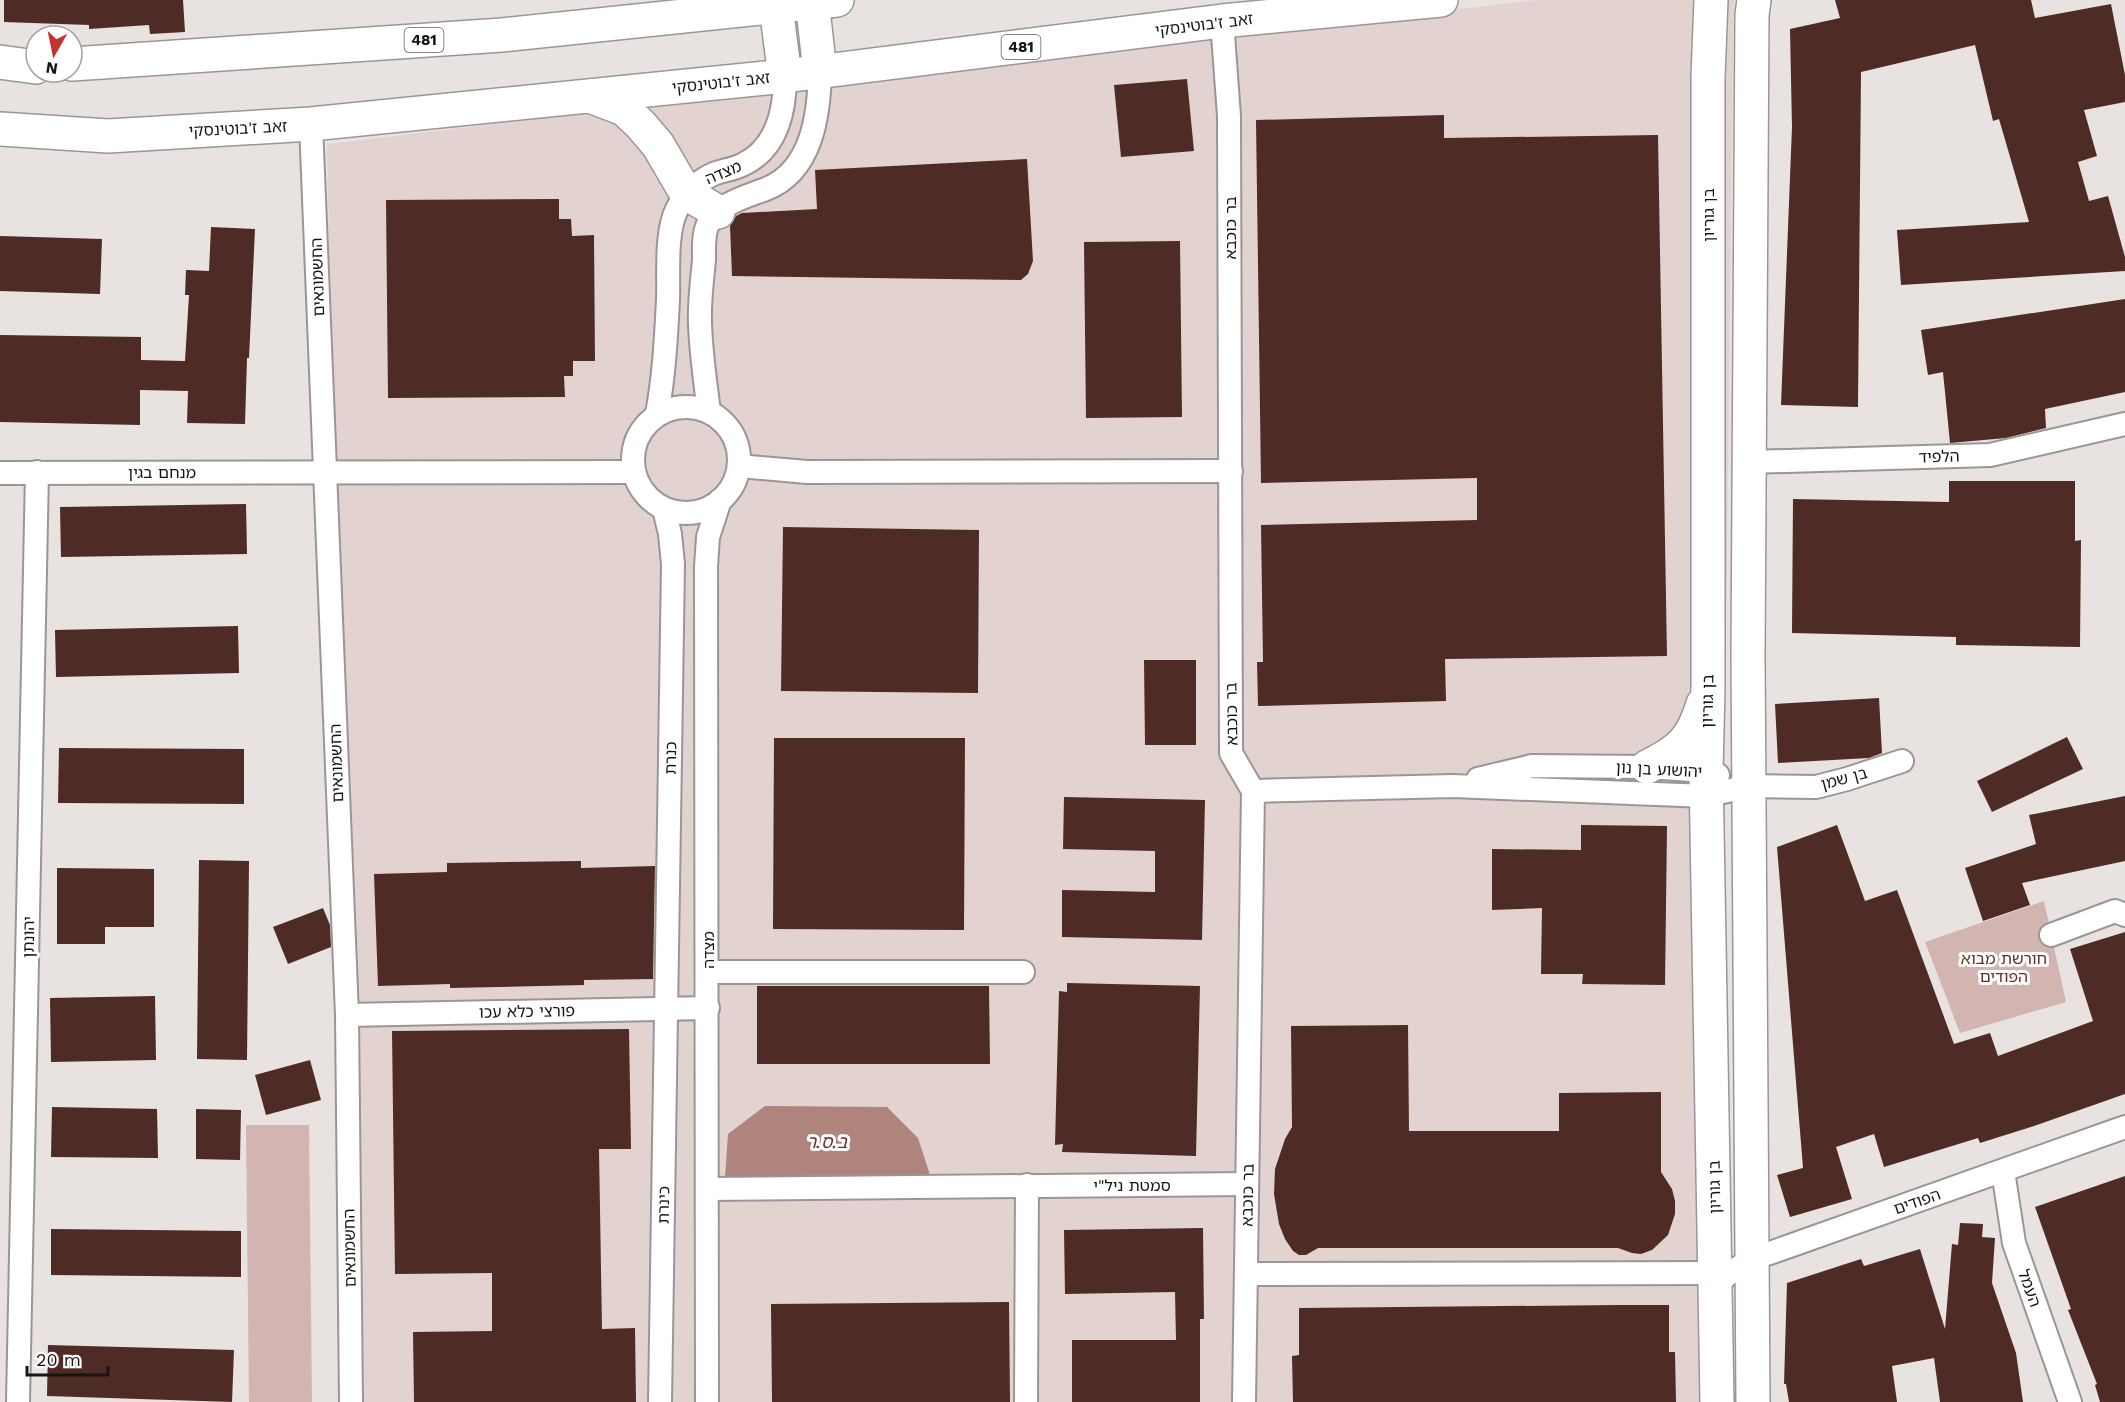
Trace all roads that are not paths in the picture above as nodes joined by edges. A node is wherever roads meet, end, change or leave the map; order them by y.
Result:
1 (1441, 0) edge
2 (1712, 0) edge
3 (1754, 0) edge
4 (821, 1) edge
5 (775, 3) edge
6 (1222, 21) junction
7 (0, 62) edge
8 (84, 63) edge
9 (24, 65) edge
10 (820, 72) junction
11 (785, 76) junction
12 (588, 95) junction
13 (311, 124) junction
14 (0, 129) edge
15 (686, 193) junction
16 (718, 212) junction
17 (709, 411) junction
18 (657, 414) junction
19 (2125, 424) edge
20 (1749, 462) junction
21 (739, 466) junction
22 (1231, 471) junction
23 (37, 472) junction
24 (324, 472) junction
25 (634, 472) junction
26 (0, 473) edge
27 (720, 500) junction
28 (664, 509) junction
29 (1708, 688) junction
30 (1902, 761) dead end
31 (1647, 767) junction
32 (1706, 783) junction
33 (1453, 786) junction
34 (1748, 786) junction
35 (1253, 791) junction
36 (2125, 915) edge
37 (2051, 935) dead end
38 (708, 972) junction
39 (1023, 972) dead end
40 (708, 1008) junction
41 (666, 1009) junction
42 (347, 1015) junction
43 (2125, 1127) edge
44 (2003, 1172) junction
45 (1247, 1184) junction
46 (1022, 1185) junction
47 (708, 1189) junction
48 (1753, 1259) junction
49 (1246, 1274) junction
50 (1716, 1279) junction
51 (18, 1402) edge
52 (351, 1402) edge
53 (660, 1402) edge
54 (708, 1402) edge
55 (1026, 1402) edge
56 (1244, 1402) edge
57 (1717, 1402) edge
58 (1753, 1402) edge
59 (2070, 1402) edge

1 - 6 main road, זאב ז'בוטינסקי / 481
2 - 29 main road, בן גוריון
3 - 20 main road
4 - 5 main road, 481
4 - 10 main road
5 - 8 main road, 481
5 - 11 main road, מצדה
6 - 10 main road, זאב ז'בוטינסקי / 481
6 - 22 street, בר כוכבא
7 - 9 main road
10 - 11 main road, זאב ז'בוטינסקי / 481
10 - 16 street, מצדה
11 - 12 main road, זאב ז'בוטינסקי / 481
11 - 15 street, מצדה
12 - 13 main road, זאב ז'בוטינסקי / 481
12 - 15 main road
13 - 14 main road, זאב ז'בוטינסקי / 481
13 - 24 street, החשמונאים
15 - 16 main road
15 - 18 street, מצדה
16 - 17 street
17 - 18 street
17 - 21 street
18 - 25 street
19 - 20 street, הלפיד
20 - 34 main road
21 - 22 street
21 - 27 street
22 - 35 street, בר כוכבא
23 - 24 street, מנחם בגין
23 - 26 street, מנחם בגין
23 - 51 street, יהונתן
24 - 25 street, מנחם בגין
24 - 42 street, החשמונאים
25 - 28 street
27 - 28 street
27 - 38 street, מצדה
28 - 41 street, כנרת
29 - 31 main road
29 - 32 main road, בן גוריון
30 - 34 street, בן שמן
31 - 32 street, יהושוע בן נון
31 - 33 street, יהושוע בן נון
32 - 33 street, יהושוע בן נון
32 - 34 street, יהושוע בן נון
32 - 50 main road, בן גוריון
33 - 35 street, יהושוע בן נון
34 - 48 main road
35 - 45 street, בר כוכבא
36 - 37 street
38 - 39 street
38 - 40 street, מצדה
40 - 41 street, פורצי כלא עכו
40 - 47 street, מצדה
41 - 42 street, פורצי כלא עכו
41 - 53 street, כינרת
42 - 52 street, החשמונאים
43 - 44 street, הפודים
44 - 48 street, הפודים
44 - 59 street, העמל
45 - 46 street, סמטת ניל"י
45 - 49 street, בר כוכבא
46 - 47 street, סמטת ניל"י
46 - 55 street
47 - 54 street, מצדה
48 - 50 street, הפודים
48 - 58 main road
49 - 50 street
49 - 56 street, בר כוכבא
50 - 57 main road, בן גוריון

